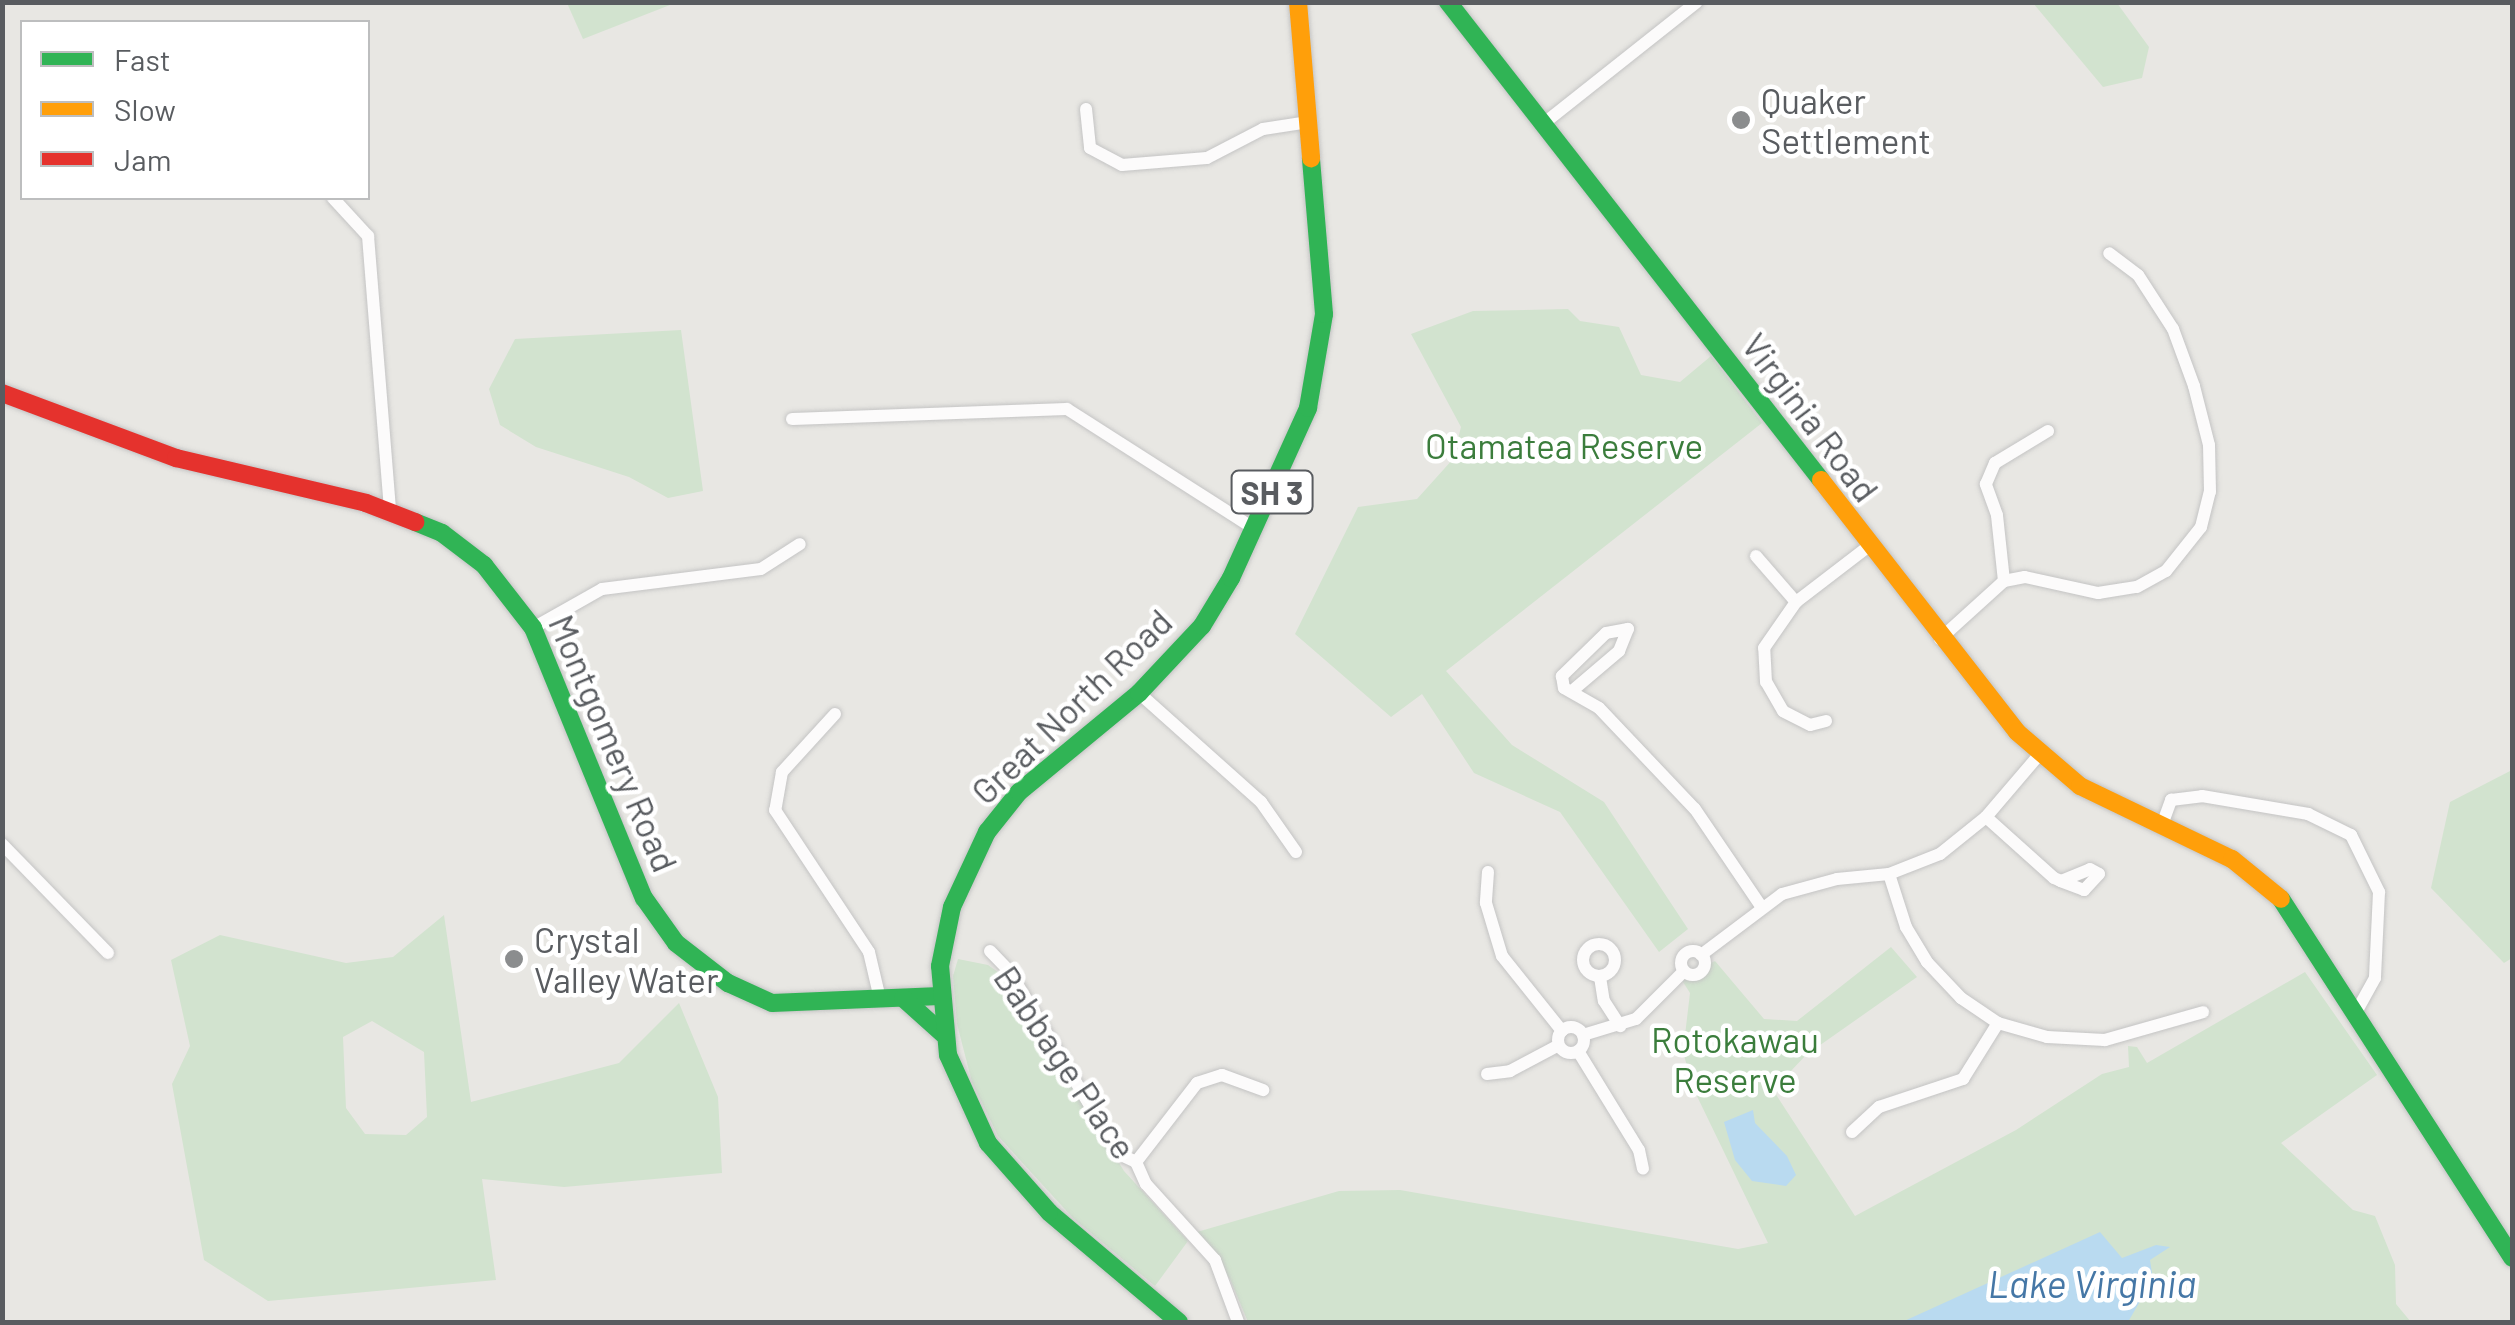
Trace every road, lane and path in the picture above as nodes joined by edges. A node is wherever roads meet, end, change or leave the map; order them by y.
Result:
1 (1298, 2) edge
2 (1448, 2) edge
3 (1698, 2) edge
4 (1086, 109) dead end
5 (1308, 122) junction
6 (1543, 124) junction
7 (335, 200) edge
8 (2108, 253) dead end
9 (2, 393) edge
10 (792, 419) dead end
11 (2048, 431) dead end
12 (390, 510) junction
13 (1255, 529) junction
14 (800, 544) dead end
15 (1869, 546) junction
16 (1756, 556) dead end
17 (2004, 581) junction
18 (1796, 602) junction
19 (533, 628) junction
20 (1940, 640) junction
21 (1577, 687) junction
22 (1140, 693) junction
23 (836, 714) dead end
24 (1826, 721) dead end
25 (2039, 755) junction
26 (1986, 817) junction
27 (2162, 826) junction
28 (2, 844) edge
29 (1296, 852) dead end
30 (1488, 872) dead end
31 (1889, 874) junction
32 (2062, 882) dead end
33 (1760, 906) junction
34 (990, 951) dead end
35 (108, 954) dead end
36 (1600, 977) dead end
37 (940, 996) junction
38 (880, 998) junction
39 (902, 998) junction
40 (2356, 1011) junction
41 (2203, 1012) dead end
42 (1998, 1023) junction
43 (1620, 1026) junction
44 (944, 1034) junction
45 (1583, 1035) junction
46 (1561, 1038) junction
47 (1578, 1051) junction
48 (1488, 1074) dead end
49 (1264, 1090) dead end
50 (1852, 1132) dead end
51 (1136, 1162) junction
52 (1643, 1169) dead end
53 (2512, 1258) edge
54 (1179, 1322) edge
55 (1238, 1322) edge

1 - 5 main road, Great North Road / SH 3
2 - 6 main road, Virginia Road
3 - 6 street
4 - 5 street
5 - 13 main road, Great North Road / SH 3
6 - 15 main road, Virginia Road
7 - 12 street
8 - 17 street
9 - 12 main road, Montgomery Road
10 - 13 street
11 - 17 street
12 - 19 main road, Montgomery Road
13 - 22 main road, Great North Road / SH 3
14 - 19 street
15 - 18 street
15 - 20 main road, Virginia Road
16 - 18 street
17 - 20 street
18 - 24 street
19 - 38 main road, Montgomery Road
20 - 25 main road, Virginia Road
21 - 21 street
21 - 33 street
22 - 29 street
22 - 37 main road, Great North Road / SH 3
23 - 38 street
25 - 26 street
25 - 27 main road, Virginia Road
26 - 31 street
26 - 32 street
27 - 40 main road, Virginia Road
27 - 40 street
28 - 35 street
30 - 46 street
31 - 33 street
31 - 42 street
33 - 43 street
34 - 51 street, Babbage Place
36 - 43 street
37 - 39 main road, Montgomery Road
37 - 44 main road, Great North Road / SH 3
38 - 39 main road, Montgomery Road
39 - 44 main road
40 - 53 main road, Virginia Road
41 - 42 street
42 - 50 street
43 - 45 street
44 - 54 main road, Great North Road / SH 3
45 - 46 street
45 - 47 street
46 - 47 street
46 - 48 street
47 - 52 street
49 - 51 street
51 - 55 street, Babbage Place

